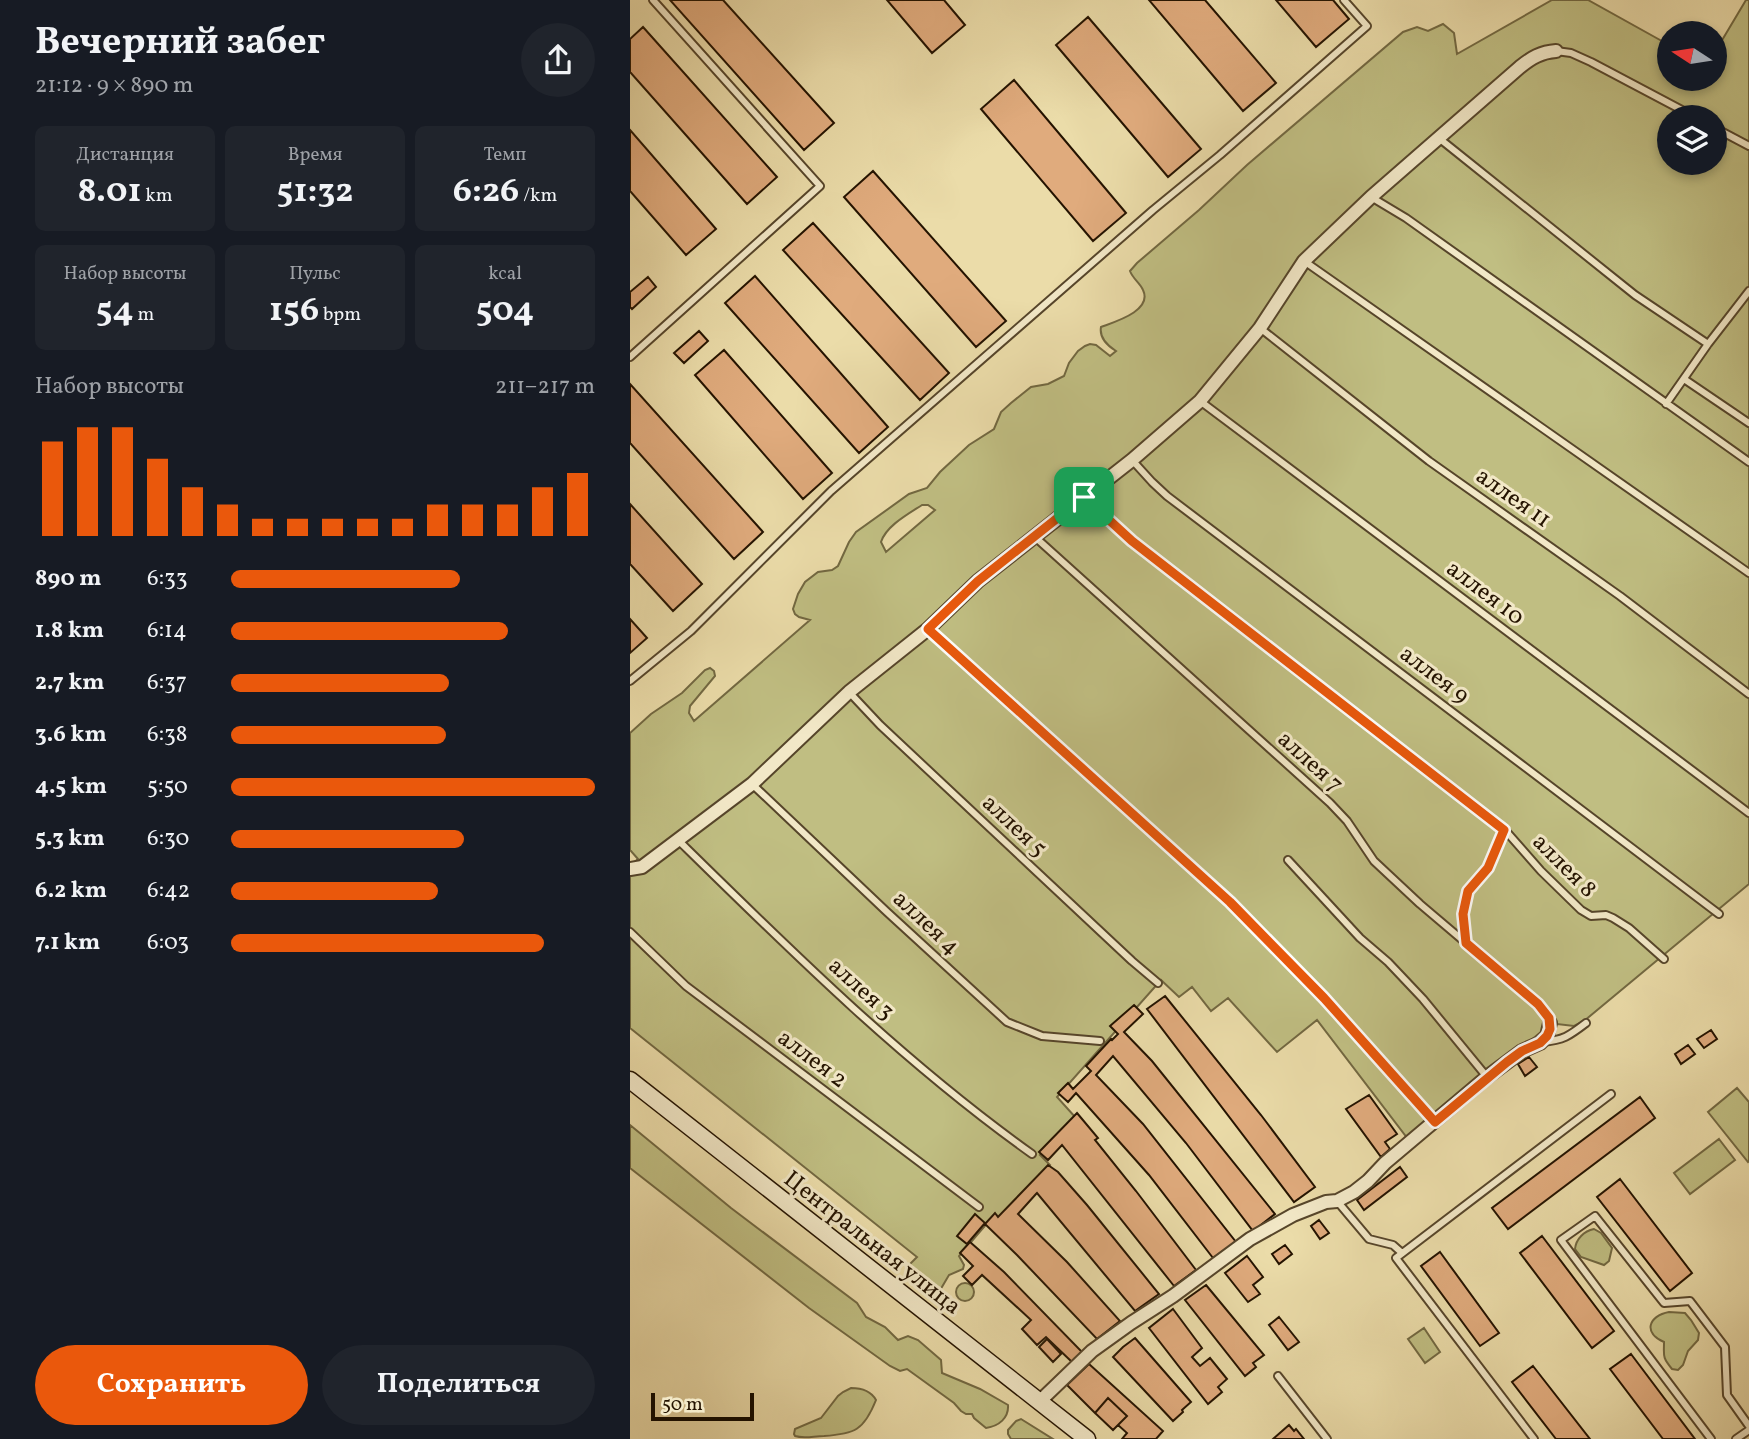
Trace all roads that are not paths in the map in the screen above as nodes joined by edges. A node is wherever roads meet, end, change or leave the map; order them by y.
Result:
1 (653, 0) edge
2 (1344, 0) edge
3 (1556, 51) joint
4 (1672, 105) edge
5 (1727, 134) edge
6 (1440, 138) junction
7 (1749, 146) edge
8 (1371, 197) junction
9 (1304, 261) junction
10 (1749, 291) edge
11 (1261, 328) junction
12 (1708, 344) junction
13 (630, 357) edge
14 (1684, 379) junction
15 (1200, 401) junction
16 (1666, 404) junction
17 (1749, 423) edge
18 (1132, 460) junction
19 (1749, 462) edge
20 (1084, 497) junction
21 (1033, 536) junction
22 (1749, 573) edge
23 (928, 629) junction
24 (630, 681) edge
25 (849, 692) junction
26 (1749, 694) edge
27 (752, 784) junction
28 (1749, 813) edge
29 (1504, 830) junction
30 (678, 840) junction
31 (1289, 860) dead end
32 (630, 869) edge
33 (1718, 914) dead end
34 (630, 932) edge
35 (1466, 943) junction
36 (1664, 959) dead end
37 (1158, 983) dead end
38 (1550, 1023) joint
39 (1586, 1023) dead end
40 (1100, 1041) dead end
41 (1540, 1043) junction
42 (1487, 1077) junction
43 (630, 1080) edge
44 (1611, 1094) dead end
45 (1435, 1122) junction
46 (1032, 1154) dead end
47 (1337, 1201) junction
48 (979, 1207) dead end
49 (1402, 1253) junction
50 (1278, 1376) dead end
51 (1039, 1402) junction
52 (1749, 1428) edge
53 (1087, 1439) edge
54 (1327, 1439) edge
55 (1534, 1439) edge
56 (1711, 1439) edge
57 (1736, 1439) edge

1 - 13 lane
2 - 24 lane
3 - 4 lane
3 - 6 street
5 - 7 lane
6 - 8 street
6 - 12 lane
8 - 9 street
8 - 16 lane
9 - 11 street
9 - 22 lane
10 - 12 lane
11 - 15 street
11 - 26 lane, аллея 11
12 - 14 lane
14 - 16 lane
14 - 17 lane
15 - 18 street
15 - 28 lane, аллея 10
16 - 19 lane
18 - 20 street
18 - 33 lane, аллея 9
20 - 21 street
20 - 29 lane, аллея 8
21 - 23 street
21 - 35 lane, аллея 7
23 - 25 street
23 - 45 lane
25 - 27 street
25 - 37 lane, аллея 5
27 - 30 street
27 - 40 lane, аллея 4
29 - 35 lane
29 - 36 lane, аллея 8
30 - 32 street
30 - 46 lane, аллея 3
31 - 42 lane
34 - 48 lane, аллея 2
35 - 38 lane, аллея 7
38 - 41 street
39 - 41 lane
41 - 42 street
42 - 45 street
43 - 51 street, Центральная улица
44 - 49 lane
45 - 47 street
47 - 49 lane
47 - 51 street
49 - 55 lane
50 - 54 lane
51 - 53 street, Центральная улица
52 - 56 lane
52 - 57 lane

